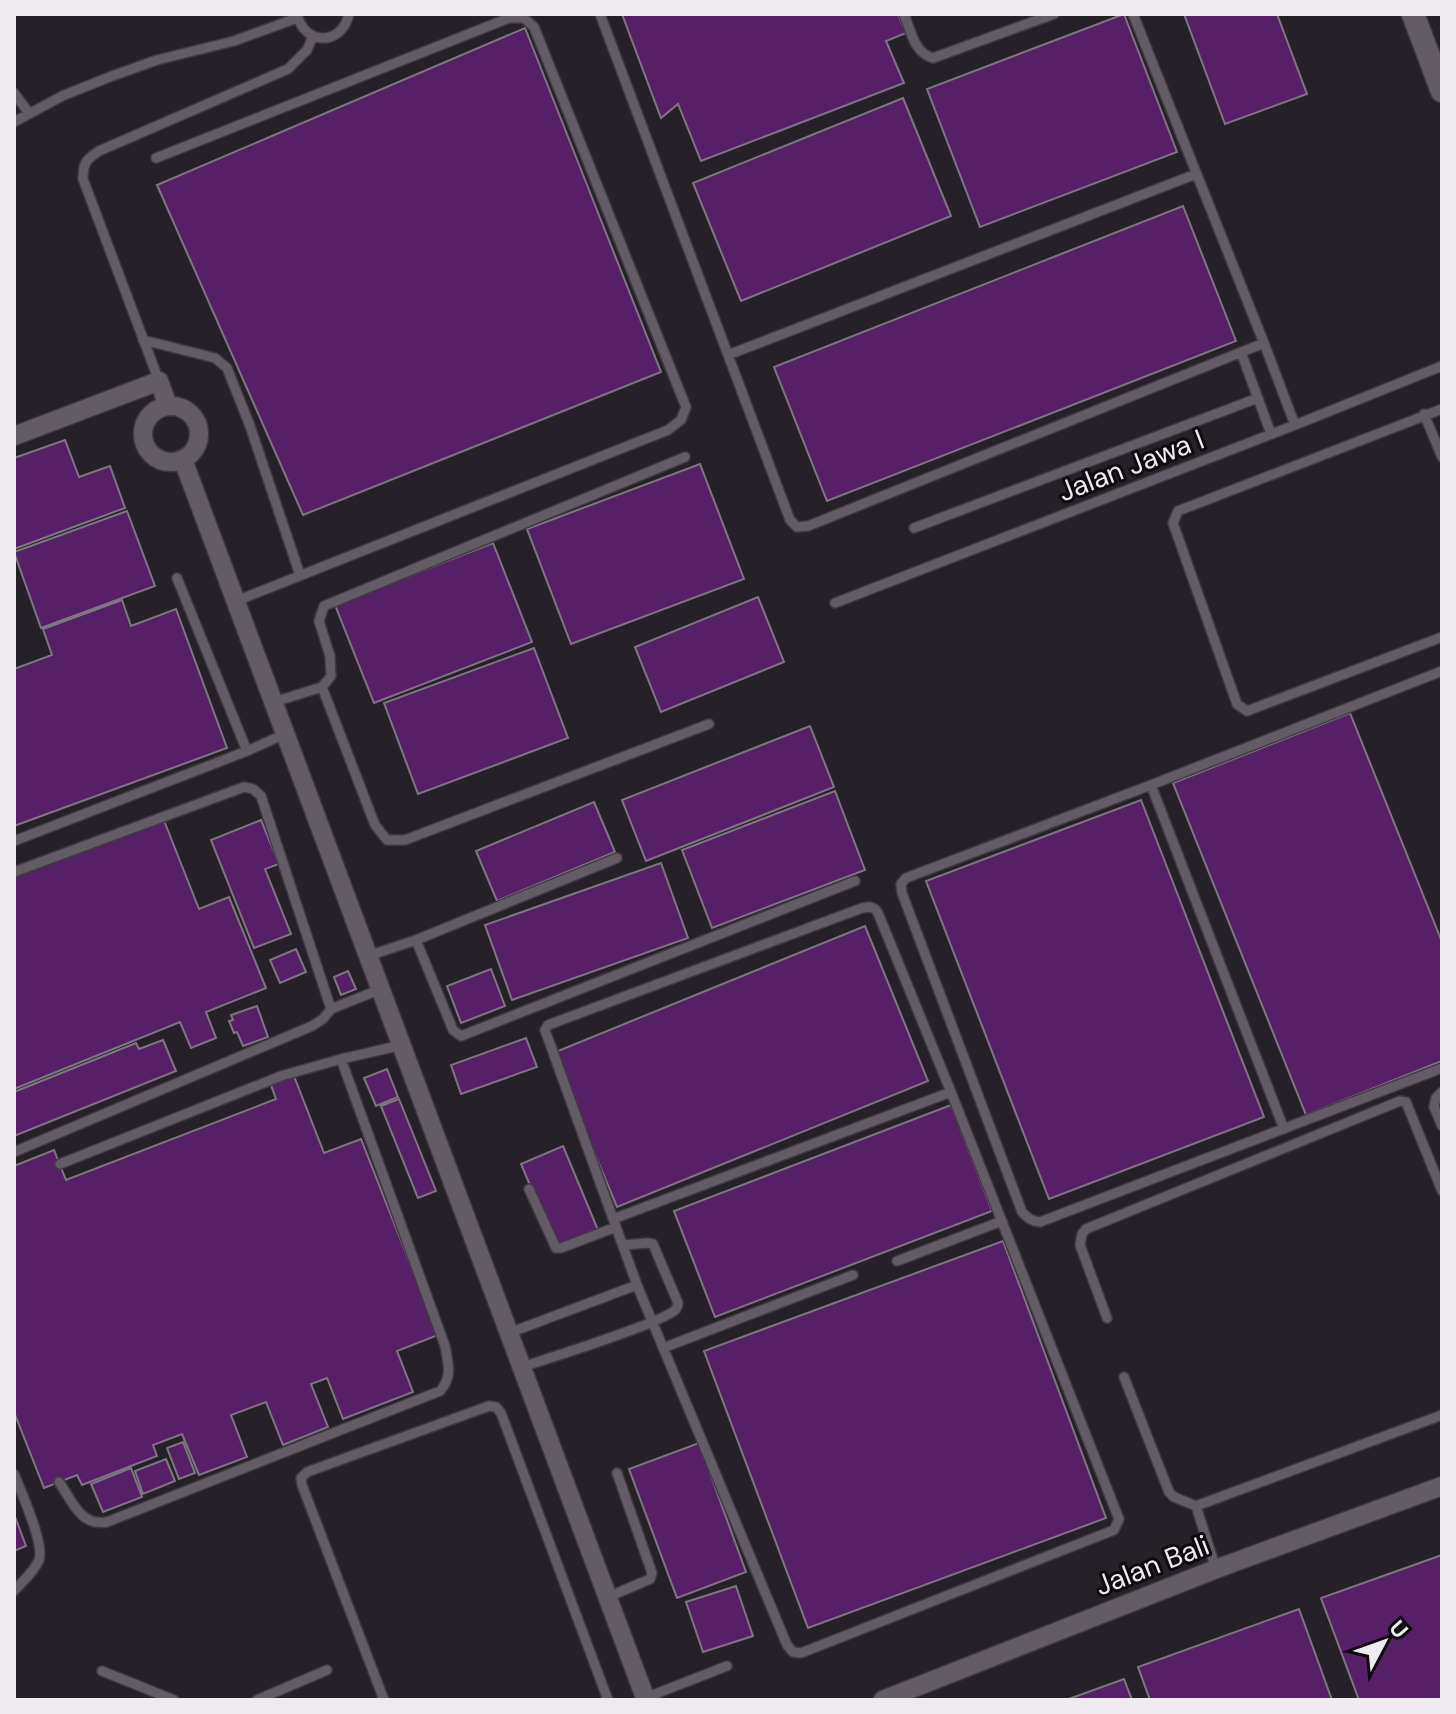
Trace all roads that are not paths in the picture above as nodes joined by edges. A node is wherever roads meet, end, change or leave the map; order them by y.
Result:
1 (349, 14) edge
2 (600, 14) edge
3 (904, 14) edge
4 (1054, 14) edge
5 (1133, 14) edge
6 (1413, 14) edge
7 (297, 16) edge
8 (313, 36) junction
9 (1442, 91) edge
10 (14, 93) edge
11 (29, 113) junction
12 (14, 122) edge
13 (156, 158) dead end
14 (1196, 174) junction
15 (143, 340) junction
16 (1264, 343) junction
17 (1241, 352) junction
18 (728, 355) junction
19 (1442, 366) edge
20 (159, 381) junction
21 (1258, 398) junction
22 (168, 406) junction
23 (1442, 409) edge
24 (1424, 414) junction
25 (1295, 425) junction
26 (1271, 434) junction
27 (14, 436) edge
28 (685, 457) dead end
29 (1442, 457) edge
30 (183, 460) junction
31 (914, 528) dead end
32 (300, 575) junction
33 (177, 578) dead end
34 (236, 601) junction
35 (835, 603) dead end
36 (1442, 637) edge
37 (1442, 671) edge
38 (322, 687) junction
39 (274, 702) junction
40 (709, 724) dead end
41 (285, 734) junction
42 (247, 751) junction
43 (1151, 785) junction
44 (14, 841) edge
45 (617, 858) dead end
46 (14, 872) edge
47 (855, 881) dead end
48 (416, 940) junction
49 (368, 956) junction
50 (381, 989) junction
51 (331, 1009) junction
52 (402, 1045) junction
53 (341, 1059) junction
54 (1442, 1068) edge
55 (951, 1092) junction
56 (1442, 1092) edge
57 (1442, 1126) edge
58 (1284, 1129) junction
59 (14, 1152) edge
60 (60, 1164) dead end
61 (529, 1189) dead end
62 (1442, 1191) edge
63 (1002, 1221) junction
64 (614, 1223) junction
65 (623, 1245) junction
66 (897, 1261) dead end
67 (853, 1275) dead end
68 (637, 1285) junction
69 (1107, 1318) dead end
70 (652, 1322) junction
71 (509, 1333) junction
72 (663, 1348) junction
73 (522, 1367) junction
74 (1124, 1377) dead end
75 (1442, 1415) edge
76 (617, 1473) dead end
77 (14, 1474) edge
78 (59, 1482) dead end
79 (1442, 1486) edge
80 (1196, 1506) junction
81 (1214, 1565) junction
82 (14, 1591) edge
83 (608, 1597) junction
84 (727, 1666) dead end
85 (327, 1670) dead end
86 (102, 1671) dead end
87 (646, 1699) edge
88 (174, 1700) edge
89 (257, 1700) edge
90 (384, 1700) edge
91 (608, 1700) edge
92 (883, 1700) edge

1 - 8 lane
2 - 18 lane
3 - 4 lane
5 - 14 lane
6 - 9 street
7 - 8 lane
7 - 11 lane
8 - 15 lane
10 - 11 lane
11 - 12 lane
13 - 32 lane
14 - 16 lane
14 - 18 lane
15 - 20 lane
15 - 32 lane
16 - 17 lane
16 - 25 lane
17 - 18 lane
17 - 21 lane
19 - 25 lane, Jalan Jawa I
20 - 22 street
20 - 27 street
21 - 26 lane
21 - 31 lane
22 - 30 street
22 - 30 street
23 - 24 lane
24 - 29 lane
24 - 36 lane
25 - 26 lane, Jalan Jawa I
26 - 35 lane, Jalan Jawa I
28 - 38 lane
30 - 34 street
32 - 34 lane
33 - 42 lane
34 - 39 street
37 - 43 lane
38 - 39 lane
38 - 40 lane
39 - 41 street
41 - 42 lane
41 - 49 street
42 - 44 lane
43 - 58 lane
43 - 58 lane
45 - 48 lane
46 - 51 lane
47 - 48 lane
48 - 49 lane
49 - 50 street
50 - 51 lane
50 - 52 street
51 - 59 lane
52 - 53 lane
52 - 71 street
53 - 60 lane
53 - 78 lane
54 - 58 lane
55 - 63 lane
55 - 64 lane
55 - 64 lane
56 - 57 lane
61 - 64 lane
62 - 69 lane
63 - 66 lane
63 - 72 lane
64 - 65 lane
65 - 68 lane
65 - 70 lane
67 - 72 lane
68 - 70 lane
68 - 71 lane
70 - 72 lane
70 - 73 lane
71 - 73 street
73 - 83 street
74 - 80 lane
75 - 80 lane
76 - 83 lane
77 - 82 lane
79 - 81 street, Jalan Bali
80 - 81 lane
81 - 92 street, Jalan Bali
83 - 87 street
84 - 87 lane
85 - 89 lane
86 - 88 lane
90 - 91 lane

